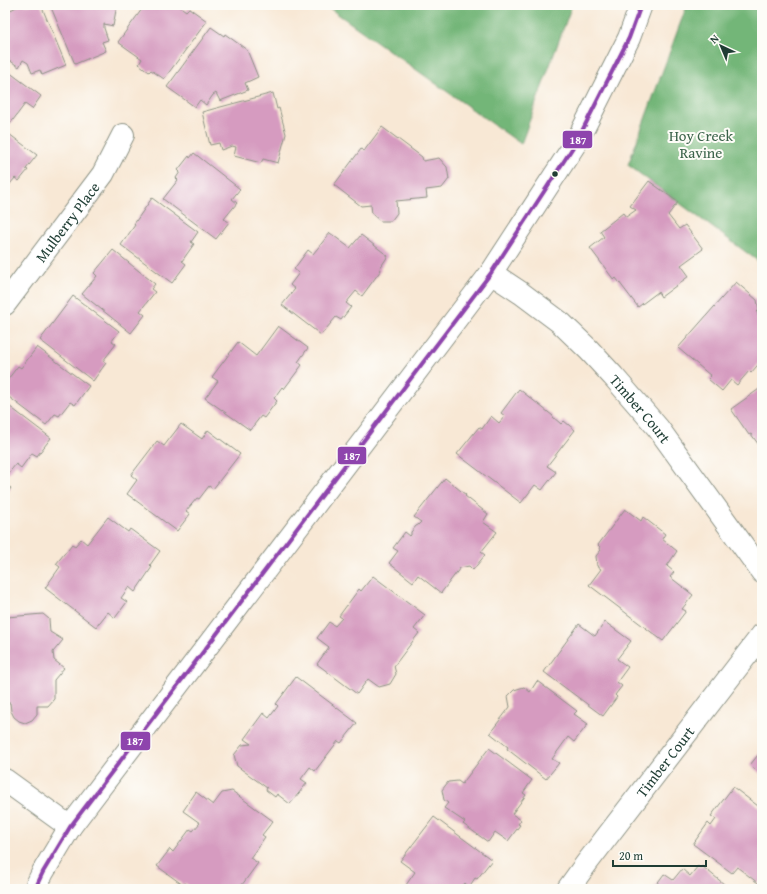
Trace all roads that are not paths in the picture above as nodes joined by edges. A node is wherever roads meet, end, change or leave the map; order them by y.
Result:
1 (641, 5) edge
2 (123, 135) dead end
3 (490, 273) junction
4 (5, 304) edge
5 (762, 572) edge
6 (762, 635) edge
7 (5, 780) edge
8 (70, 827) junction
9 (35, 889) edge
10 (568, 889) edge

1 - 3 street
2 - 4 street, Mulberry Place
3 - 5 street, Timber Court
3 - 8 street
6 - 10 street, Timber Court
7 - 8 street
8 - 9 street

